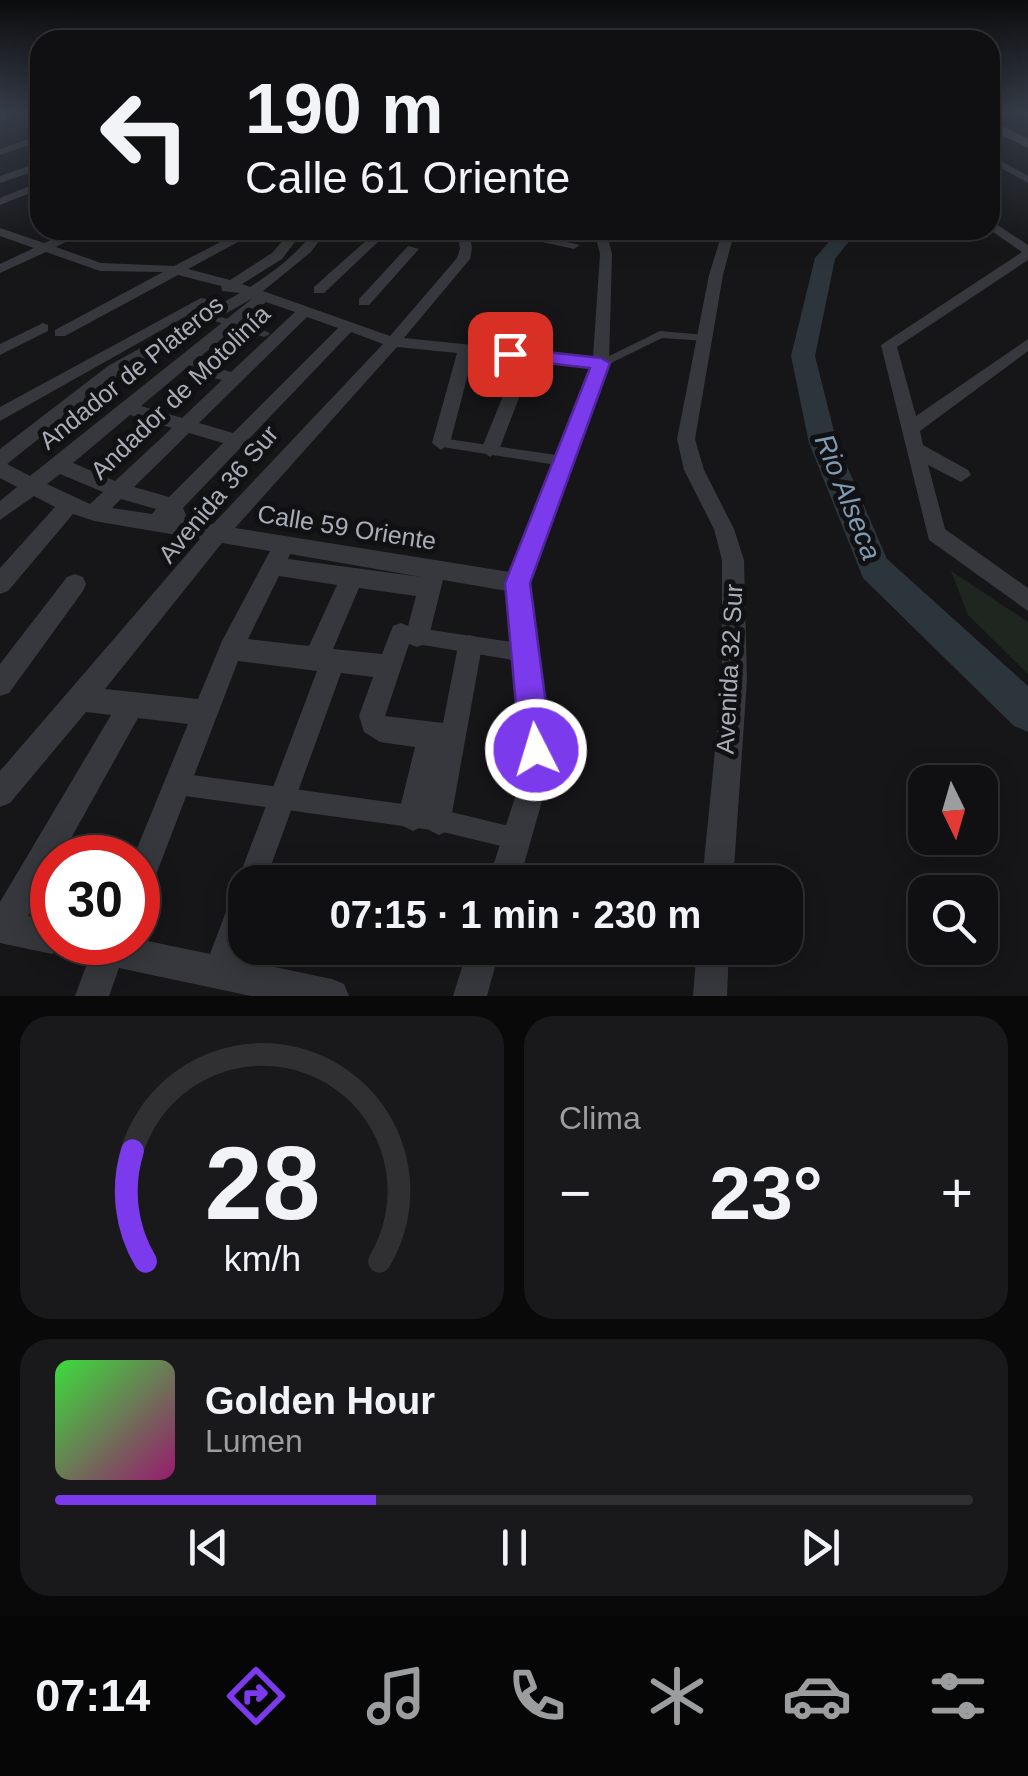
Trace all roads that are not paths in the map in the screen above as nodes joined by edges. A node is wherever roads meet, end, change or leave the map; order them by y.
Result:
1 (28, 158) edge
2 (13, 164) junction
3 (1000, 165) edge
4 (30, 167) edge
5 (1000, 167) edge
6 (30, 169) edge
7 (1025, 174) edge
8 (1, 176) edge
9 (30, 184) edge
10 (30, 189) edge
11 (0, 202) edge
12 (1000, 231) edge
13 (0, 232) edge
14 (62, 240) edge
15 (233, 240) edge
16 (290, 240) edge
17 (313, 240) edge
18 (412, 240) edge
19 (464, 240) edge
20 (547, 240) edge
21 (602, 240) edge
22 (726, 240) edge
23 (373, 241) dead end
24 (574, 245) dead end
25 (44, 248) junction
26 (1028, 252) edge
27 (377, 260) junction
28 (0, 268) edge
29 (178, 270) junction
30 (232, 285) junction
31 (319, 290) dead end
32 (257, 294) junction
33 (364, 302) dead end
34 (304, 311) junction
35 (206, 315) junction
36 (232, 323) junction
37 (348, 326) junction
38 (270, 336) junction
39 (706, 338) junction
40 (393, 342) junction
41 (0, 350) edge
42 (466, 350) junction
43 (1024, 352) edge
44 (527, 356) junction
45 (601, 363) junction
46 (183, 364) junction
47 (226, 376) junction
48 (130, 409) junction
49 (7, 411) edge
50 (48, 419) junction
51 (184, 424) junction
52 (911, 439) junction
53 (236, 440) junction
54 (442, 443) joint
55 (490, 450) junction
56 (0, 459) edge
57 (563, 461) junction
58 (56, 464) junction
59 (0, 469) edge
60 (961, 474) dead end
61 (29, 485) junction
62 (117, 490) junction
63 (68, 505) junction
64 (172, 506) junction
65 (0, 512) edge
66 (94, 513) junction
67 (155, 524) junction
68 (183, 529) junction
69 (215, 536) junction
70 (278, 556) junction
71 (352, 577) junction
72 (432, 578) junction
73 (518, 583) junction
74 (0, 584) edge
75 (75, 584) dead end
76 (1028, 601) edge
77 (409, 635) junction
78 (470, 646) junction
79 (231, 650) junction
80 (526, 653) junction
81 (325, 660) junction
82 (388, 666) junction
83 (3, 676) edge
84 (81, 699) junction
85 (132, 704) junction
86 (208, 712) junction
87 (443, 736) junction
88 (178, 784) junction
89 (0, 792) edge
90 (279, 798) junction
91 (426, 818) junction
92 (157, 835) edge
93 (516, 839) junction
94 (256, 865) edge
95 (509, 865) edge
96 (718, 865) edge
97 (2, 927) edge
98 (30, 933) edge
99 (228, 948) edge
100 (160, 958) edge
101 (104, 965) edge
102 (479, 965) edge
103 (712, 965) edge
104 (220, 972) junction
105 (286, 991) edge
106 (92, 996) edge
107 (332, 996) edge
108 (470, 996) edge
109 (710, 996) edge

1 - 2 street
2 - 4 street
2 - 8 street
3 - 7 street
5 - 7 street
6 - 8 street
8 - 9 street
10 - 11 street
12 - 26 street
13 - 25 street
14 - 25 street
15 - 29 street
16 - 30 street
17 - 32 street
18 - 27 street
19 - 40 street, Avenida 36 Sur
20 - 24 street
21 - 45 street
22 - 39 street, Avenida 32 Sur
23 - 27 street
25 - 28 street
25 - 29 street
26 - 52 street
27 - 31 street
27 - 33 street
29 - 30 street
29 - 41 street
30 - 32 street
30 - 49 street
32 - 34 street
32 - 35 street
32 - 36 street, Andador de Plateros
34 - 37 street
34 - 38 street, Andador de Motolinía
35 - 36 street
35 - 50 street
36 - 38 street
36 - 46 street, Andador de Plateros
37 - 40 street
37 - 53 street
38 - 47 street, Andador de Motolinía
39 - 45 street
39 - 96 street, Avenida 32 Sur
40 - 42 street
40 - 69 street, Avenida 36 Sur
42 - 44 street
42 - 54 street
43 - 52 street
44 - 45 street
44 - 55 street
45 - 57 street
46 - 47 street
46 - 48 street, Andador de Plateros
47 - 51 street, Andador de Motolinía
48 - 51 street
48 - 58 street, Andador de Plateros
49 - 50 street
50 - 56 street
51 - 53 street
51 - 62 street, Andador de Motolinía
52 - 60 street
52 - 76 street
53 - 64 street
54 - 55 street
55 - 57 street
57 - 73 street
58 - 61 street, Andador de Plateros
58 - 62 street
59 - 61 street, Calle 59 Oriente
61 - 63 street, Calle 59 Oriente
61 - 65 street, Andador de Plateros
62 - 64 street
62 - 66 street, Andador de Motolinía
63 - 66 street, Calle 59 Oriente
63 - 74 street
64 - 67 street
64 - 68 street
66 - 67 street, Calle 59 Oriente
67 - 68 street, Calle 59 Oriente
68 - 69 street, Calle 59 Oriente
69 - 70 street, Calle 59 Oriente
69 - 84 street, Avenida 36 Sur
70 - 71 street
70 - 72 street, Calle 59 Oriente
70 - 79 street
71 - 72 street
71 - 81 street
72 - 73 street, Calle 59 Oriente
72 - 77 street
73 - 80 street
75 - 83 street
77 - 78 street
77 - 82 street
78 - 80 street
78 - 87 street
79 - 81 street
79 - 86 street
80 - 93 street
81 - 82 street
81 - 90 street
82 - 87 street
84 - 85 street
84 - 89 street, Avenida 36 Sur
85 - 86 street
85 - 97 street
86 - 88 street
87 - 91 street
88 - 90 street
88 - 92 street
90 - 91 street
90 - 94 street
91 - 93 street
93 - 95 street
97 - 98 street
99 - 104 street
100 - 104 street
101 - 106 street
102 - 108 street
103 - 109 street
104 - 105 street
105 - 107 street

